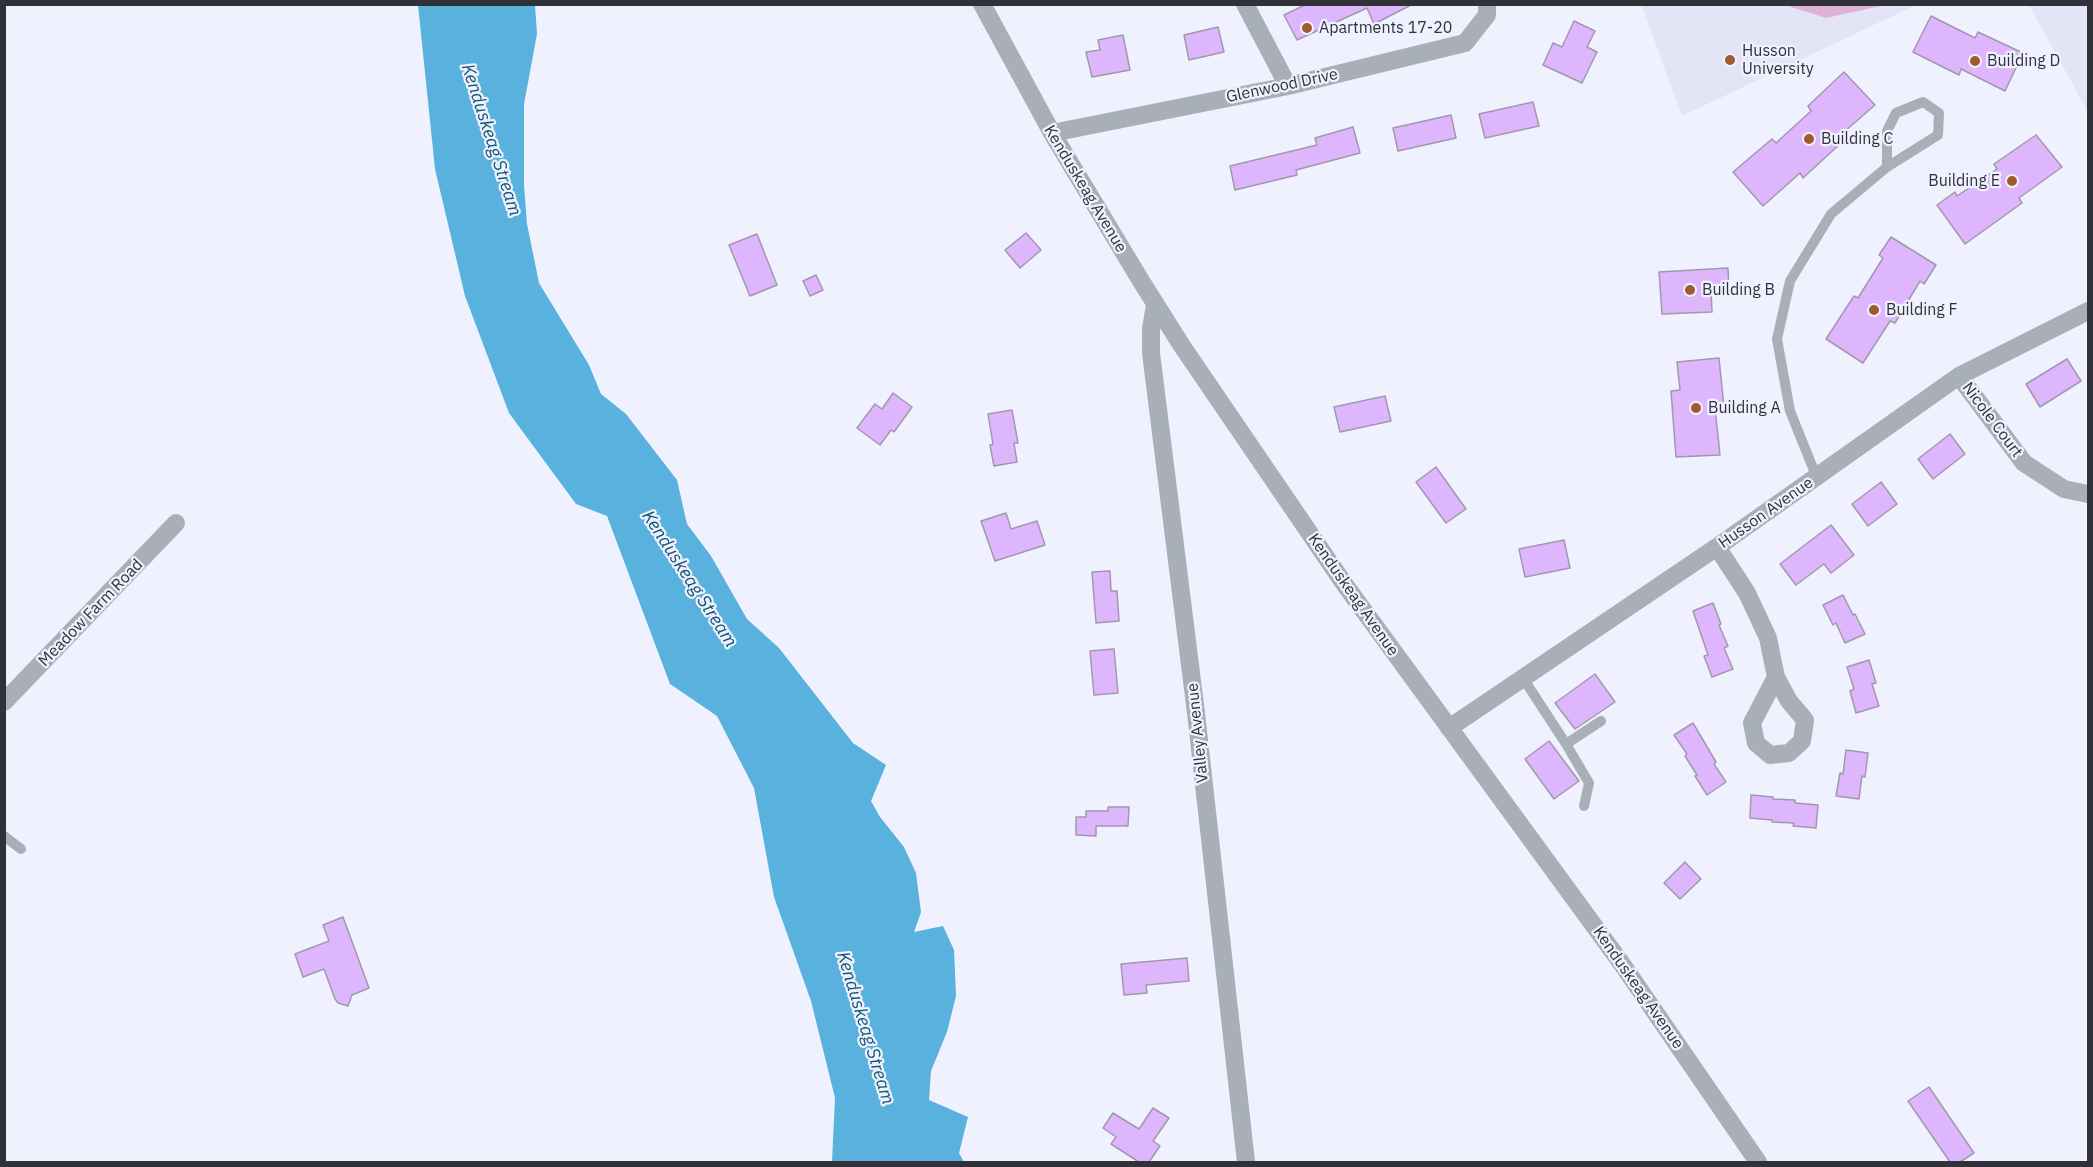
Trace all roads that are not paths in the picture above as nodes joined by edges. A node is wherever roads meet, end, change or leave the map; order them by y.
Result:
1 (982, 4) edge
2 (1245, 4) edge
3 (1487, 4) edge
4 (1288, 86) junction
5 (1052, 133) junction
6 (1887, 167) junction
7 (1155, 304) junction
8 (2088, 311) edge
9 (1959, 376) junction
10 (1817, 478) junction
11 (2088, 494) edge
12 (176, 523) dead end
13 (1717, 547) junction
14 (1776, 677) dead end
15 (1522, 678) junction
16 (4, 702) edge
17 (1601, 721) dead end
18 (1449, 728) junction
19 (1566, 744) junction
20 (1584, 806) dead end
21 (4, 836) edge
22 (21, 849) dead end
23 (1246, 1162) edge
24 (1758, 1162) edge

1 - 5 street, Kenduskeag Avenue
2 - 4 street
3 - 4 street, Glenwood Drive
4 - 5 street, Glenwood Drive
5 - 7 street, Kenduskeag Avenue
6 - 6 lane
6 - 10 lane
7 - 18 street, Kenduskeag Avenue
7 - 23 street, Valley Avenue
8 - 9 street, Husson Avenue
9 - 10 street, Husson Avenue
9 - 11 street, Nicole Court
10 - 13 street, Husson Avenue
12 - 16 street, Meadow Farm Road
13 - 14 street
13 - 15 street, Husson Avenue
15 - 18 street, Husson Avenue
15 - 19 lane
17 - 19 lane
18 - 24 street, Kenduskeag Avenue
19 - 20 lane
21 - 22 lane

